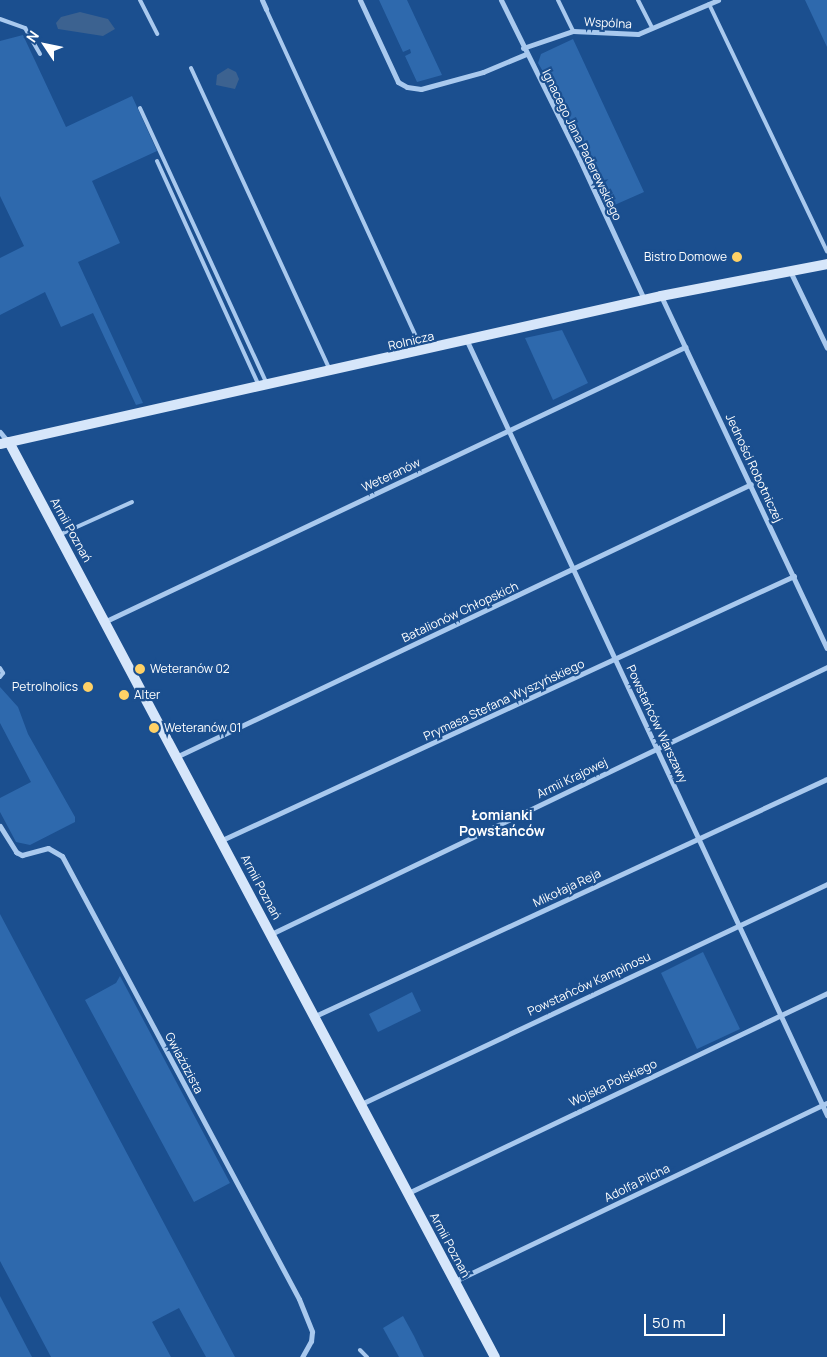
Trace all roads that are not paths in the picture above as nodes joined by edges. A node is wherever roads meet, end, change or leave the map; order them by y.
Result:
1 (140, 0) edge
2 (262, 0) edge
3 (360, 0) edge
4 (501, 0) edge
5 (558, 0) edge
6 (638, 0) edge
7 (718, 0) edge
8 (709, 4) junction
9 (266, 9) joint
10 (0, 19) edge
11 (652, 28) junction
12 (573, 31) junction
13 (157, 34) dead end
14 (525, 51) junction
15 (40, 54) dead end
16 (191, 68) dead end
17 (140, 108) dead end
18 (157, 161) dead end
19 (827, 251) edge
20 (827, 264) edge
21 (790, 271) junction
22 (661, 296) junction
23 (644, 300) junction
24 (467, 341) junction
25 (685, 347) junction
26 (827, 348) edge
27 (422, 351) junction
28 (331, 372) junction
29 (264, 387) junction
30 (508, 430) junction
31 (0, 432) edge
32 (4, 443) edge
33 (751, 484) junction
34 (132, 502) dead end
35 (59, 534) junction
36 (573, 569) junction
37 (794, 576) junction
38 (106, 621) junction
39 (827, 648) edge
40 (616, 658) junction
41 (827, 667) edge
42 (0, 668) edge
43 (0, 678) edge
44 (657, 748) junction
45 (178, 756) junction
46 (827, 779) edge
47 (0, 826) edge
48 (699, 838) junction
49 (222, 840) junction
50 (827, 884) edge
51 (739, 925) junction
52 (271, 934) junction
53 (827, 993) edge
54 (780, 1015) junction
55 (315, 1016) junction
56 (360, 1104) junction
57 (825, 1104) edge
58 (827, 1116) edge
59 (408, 1193) junction
60 (455, 1281) junction
61 (360, 1350) dead end
62 (304, 1355) edge
63 (366, 1357) edge
64 (495, 1357) edge

1 - 13 lane
2 - 9 street
3 - 14 street, Wspólna
4 - 14 street, Ignacego Jana Paderewskiego
5 - 12 lane
6 - 11 lane
7 - 8 street, Wspólna
8 - 11 street, Wspólna
8 - 19 lane
9 - 27 lane
10 - 15 lane
11 - 12 street, Wspólna
12 - 14 street, Wspólna
14 - 23 street, Ignacego Jana Paderewskiego
16 - 28 lane
17 - 29 lane
18 - 29 lane
20 - 21 street, Rolnicza
21 - 22 street, Rolnicza
21 - 26 street
22 - 23 street, Rolnicza
22 - 25 street, Jedności Robotniczej
23 - 24 street, Rolnicza
24 - 27 street, Rolnicza
24 - 30 street, Powstańców Warszawy
25 - 30 street, Weteranów
25 - 33 street, Jedności Robotniczej
27 - 28 street, Rolnicza
28 - 29 street, Rolnicza
29 - 32 street, Rolnicza
30 - 36 street, Powstańców Warszawy
30 - 38 street, Weteranów
31 - 32 street, Armii Poznań
32 - 35 street, Armii Poznań
33 - 36 street, Batalionów Chłopskich
33 - 37 street, Jedności Robotniczej
34 - 35 lane
35 - 38 street, Armii Poznań
36 - 40 street, Powstańców Warszawy
36 - 45 street, Batalionów Chłopskich
37 - 39 street, Jedności Robotniczej
37 - 40 street, Prymasa Stefana Wyszyńskiego
38 - 45 street, Armii Poznań
40 - 44 street, Powstańców Warszawy
40 - 49 street, Prymasa Stefana Wyszyńskiego
41 - 44 street, Armii Krajowej
42 - 43 lane
44 - 48 street, Powstańców Warszawy
44 - 52 street, Armii Krajowej
45 - 49 street, Armii Poznań
46 - 48 street, Mikołaja Reja
47 - 62 street, Gwiaździsta
48 - 51 street, Powstańców Warszawy
48 - 55 street, Mikołaja Reja
49 - 52 street, Armii Poznań
50 - 51 street, Powstańców Kampinosu
51 - 54 street, Powstańców Warszawy
51 - 56 street, Powstańców Kampinosu
52 - 55 street, Armii Poznań
53 - 54 street, Wojska Polskiego
54 - 57 street, Powstańców Warszawy
54 - 59 street, Wojska Polskiego
55 - 56 street, Armii Poznań
56 - 59 street, Armii Poznań
57 - 58 street, Powstańców Warszawy
57 - 60 street, Adolfa Pilcha
59 - 60 street, Armii Poznań
60 - 64 street, Armii Poznań
61 - 63 lane

